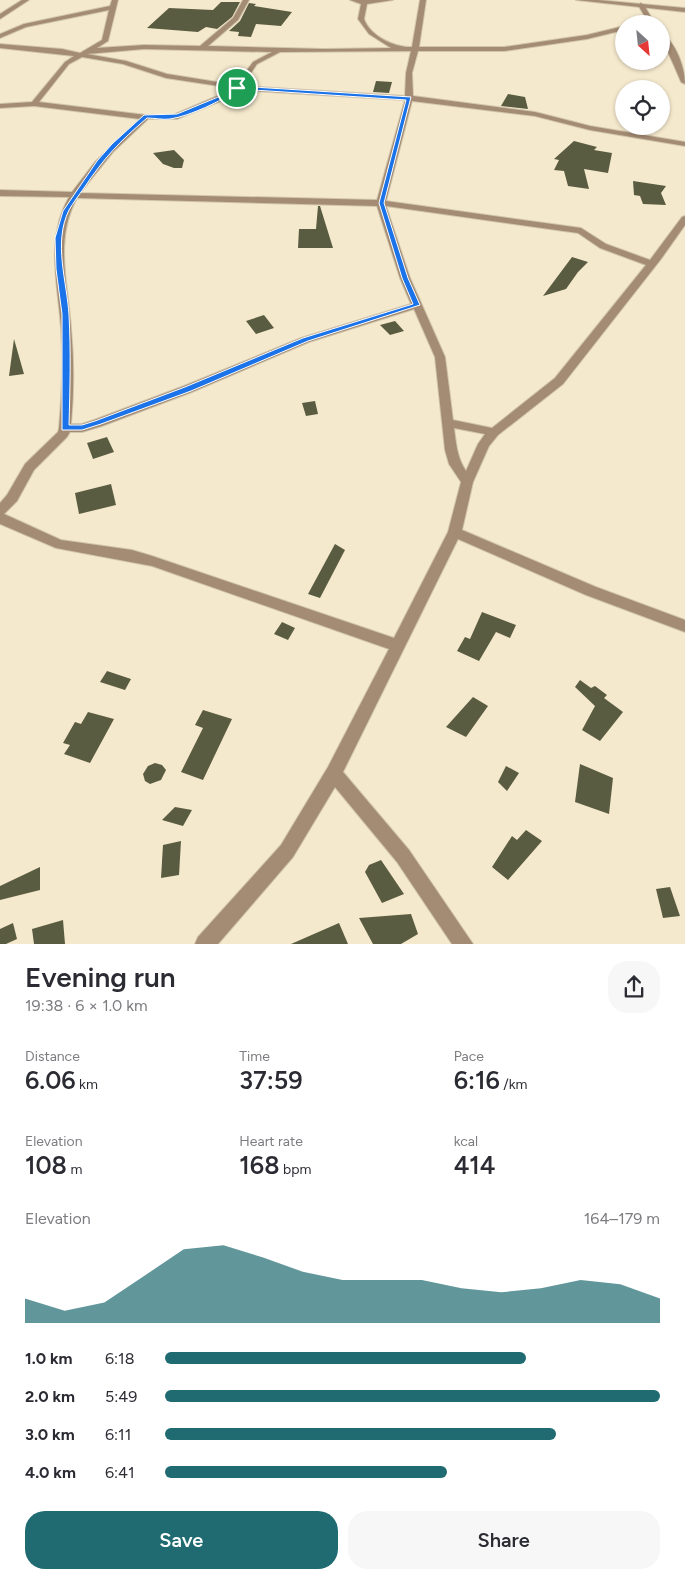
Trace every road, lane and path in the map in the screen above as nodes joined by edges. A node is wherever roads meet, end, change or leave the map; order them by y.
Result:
1 (26, 0) edge
2 (116, 0) edge
3 (246, 0) edge
4 (353, 0) edge
5 (390, 0) edge
6 (423, 0) edge
7 (579, 0) edge
8 (364, 3) junction
9 (643, 4) edge
10 (111, 8) junction
11 (685, 10) edge
12 (0, 17) edge
13 (615, 30) edge
14 (0, 36) edge
15 (0, 46) edge
16 (670, 46) edge
17 (201, 48) junction
18 (284, 49) junction
19 (400, 49) junction
20 (415, 50) junction
21 (55, 51) junction
22 (90, 51) junction
23 (79, 56) junction
24 (685, 82) edge
25 (237, 88) junction
26 (409, 98) junction
27 (34, 104) junction
28 (0, 106) edge
29 (146, 116) junction
30 (685, 144) edge
31 (0, 193) edge
32 (75, 194) junction
33 (382, 203) junction
34 (685, 219) edge
35 (652, 264) junction
36 (417, 305) junction
37 (449, 422) junction
38 (65, 428) junction
39 (494, 432) junction
40 (467, 482) junction
41 (0, 511) edge
42 (0, 518) edge
43 (455, 532) junction
44 (685, 626) edge
45 (398, 646) junction
46 (334, 773) junction
47 (205, 944) edge
48 (463, 944) edge

1 - 12 street
2 - 10 street
3 - 17 street
4 - 8 street
5 - 8 street
6 - 20 street
7 - 9 street
8 - 19 street
9 - 11 street
10 - 14 street
10 - 22 street
13 - 20 street
15 - 21 street
16 - 24 street
17 - 18 street
17 - 22 street
18 - 19 street
18 - 25 street
19 - 20 street
20 - 26 street
21 - 22 street
21 - 23 street
22 - 23 street
23 - 25 street
23 - 27 street
25 - 26 street
25 - 29 street
26 - 30 street
26 - 33 street
27 - 28 street
27 - 29 street
29 - 32 street
31 - 32 street
32 - 33 street
32 - 38 street
33 - 35 street
33 - 36 street
34 - 35 street
35 - 39 street
36 - 37 street
36 - 38 street
37 - 39 street
37 - 40 street
38 - 41 street
39 - 40 street
40 - 43 street
42 - 45 street
43 - 44 street
43 - 45 street
45 - 46 street
46 - 47 street
46 - 48 street

